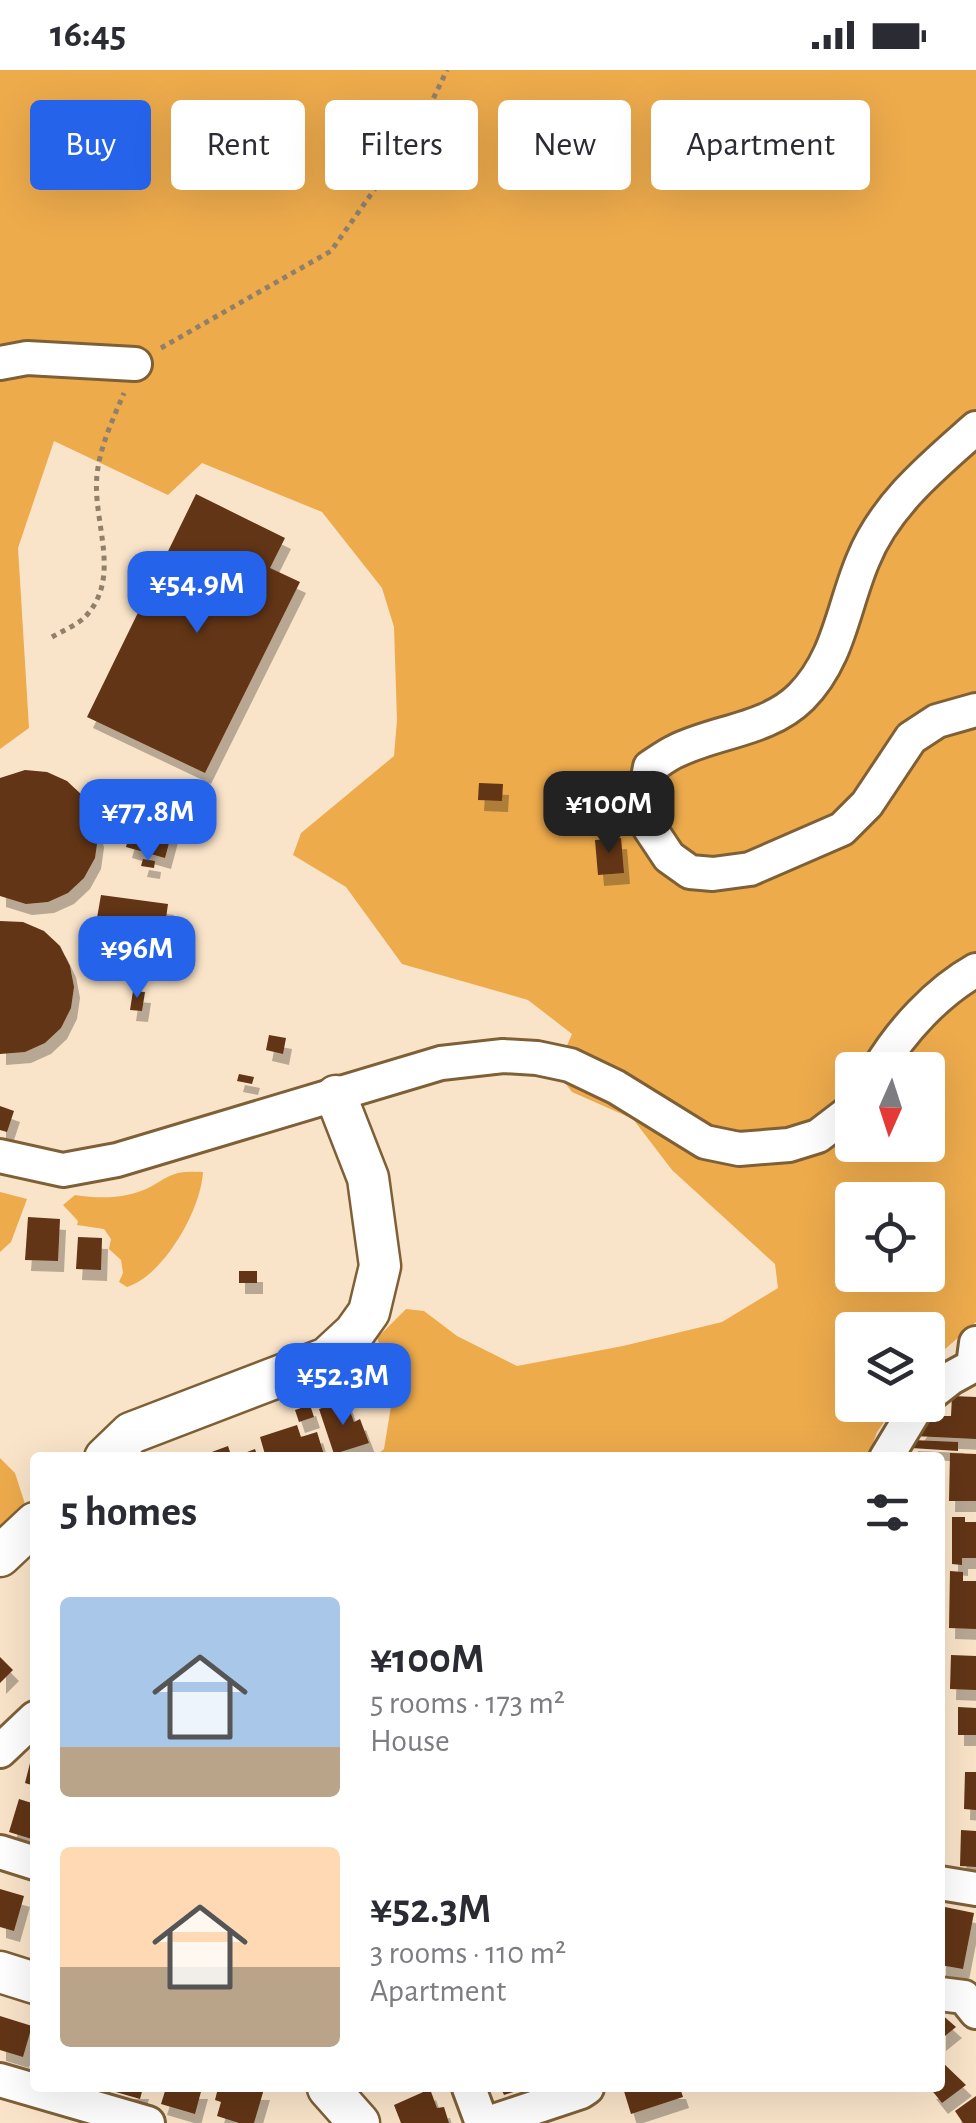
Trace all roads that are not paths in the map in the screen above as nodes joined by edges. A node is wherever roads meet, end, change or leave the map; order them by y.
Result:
1 (0, 363) edge
2 (135, 364) road end
3 (976, 428) edge
4 (976, 710) edge
5 (976, 970) edge
6 (889, 1052) edge
7 (336, 1096) junction
8 (835, 1123) edge
9 (0, 1156) edge
10 (975, 1360) edge
11 (945, 1383) edge
12 (908, 1422) edge
13 (111, 1452) edge
14 (890, 1452) edge
15 (30, 1528) edge
16 (0, 1556) edge
17 (30, 1723) edge
18 (0, 1752) edge
19 (0, 1852) edge
20 (30, 1861) edge
21 (945, 1885) edge
22 (976, 1889) edge
23 (0, 1972) edge
24 (30, 1981) edge
25 (945, 1995) edge
26 (976, 2012) edge
27 (0, 2080) edge
28 (30, 2089) edge
29 (41, 2092) edge
30 (332, 2092) edge
31 (472, 2092) edge
32 (581, 2092) edge
33 (148, 2123) edge
34 (359, 2123) edge
35 (485, 2123) edge

1 - 2 street
3 - 4 street
5 - 6 street
7 - 8 street
7 - 9 street
7 - 13 street
10 - 11 street
12 - 14 street
15 - 16 street
17 - 18 street
19 - 20 street
21 - 22 street
23 - 24 street
25 - 26 street
27 - 28 street
29 - 33 street
30 - 34 street
31 - 35 street
32 - 35 street

